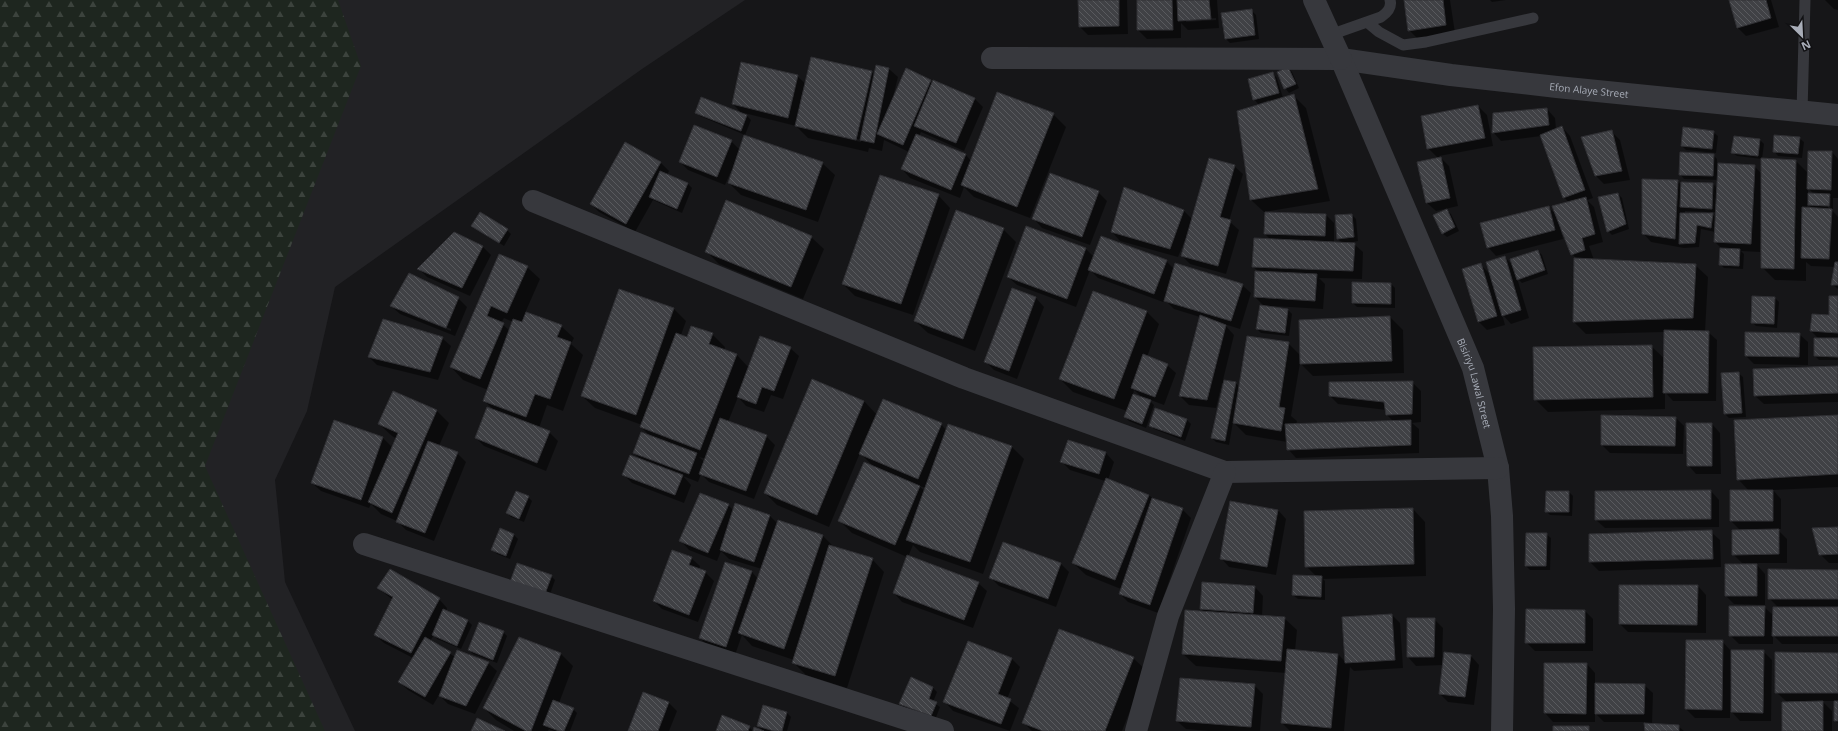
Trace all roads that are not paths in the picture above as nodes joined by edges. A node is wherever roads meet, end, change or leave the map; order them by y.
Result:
1 (1314, 0) edge
2 (1390, 0) edge
3 (1804, 0) edge
4 (1534, 18) dead end
5 (1367, 22) junction
6 (1330, 35) junction
7 (992, 58) dead end
8 (1341, 59) junction
9 (1802, 112) junction
10 (1838, 115) edge
11 (534, 201) dead end
12 (1498, 468) junction
13 (1225, 472) junction
14 (364, 544) dead end
15 (943, 731) edge
16 (1136, 731) edge
17 (1502, 731) edge

1 - 6 street, Bisiriyu Lawal Street
2 - 5 lane
3 - 9 lane
4 - 5 lane
5 - 6 lane
6 - 8 street, Bisiriyu Lawal Street
7 - 8 street, Efon Alaye Street
8 - 9 street, Efon Alaye Street
8 - 12 street, Bisiriyu Lawal Street
9 - 10 street, Efon Alaye Street
11 - 13 street
12 - 13 street
12 - 17 street, Bisiriyu Lawal Street
13 - 16 street
14 - 15 street

